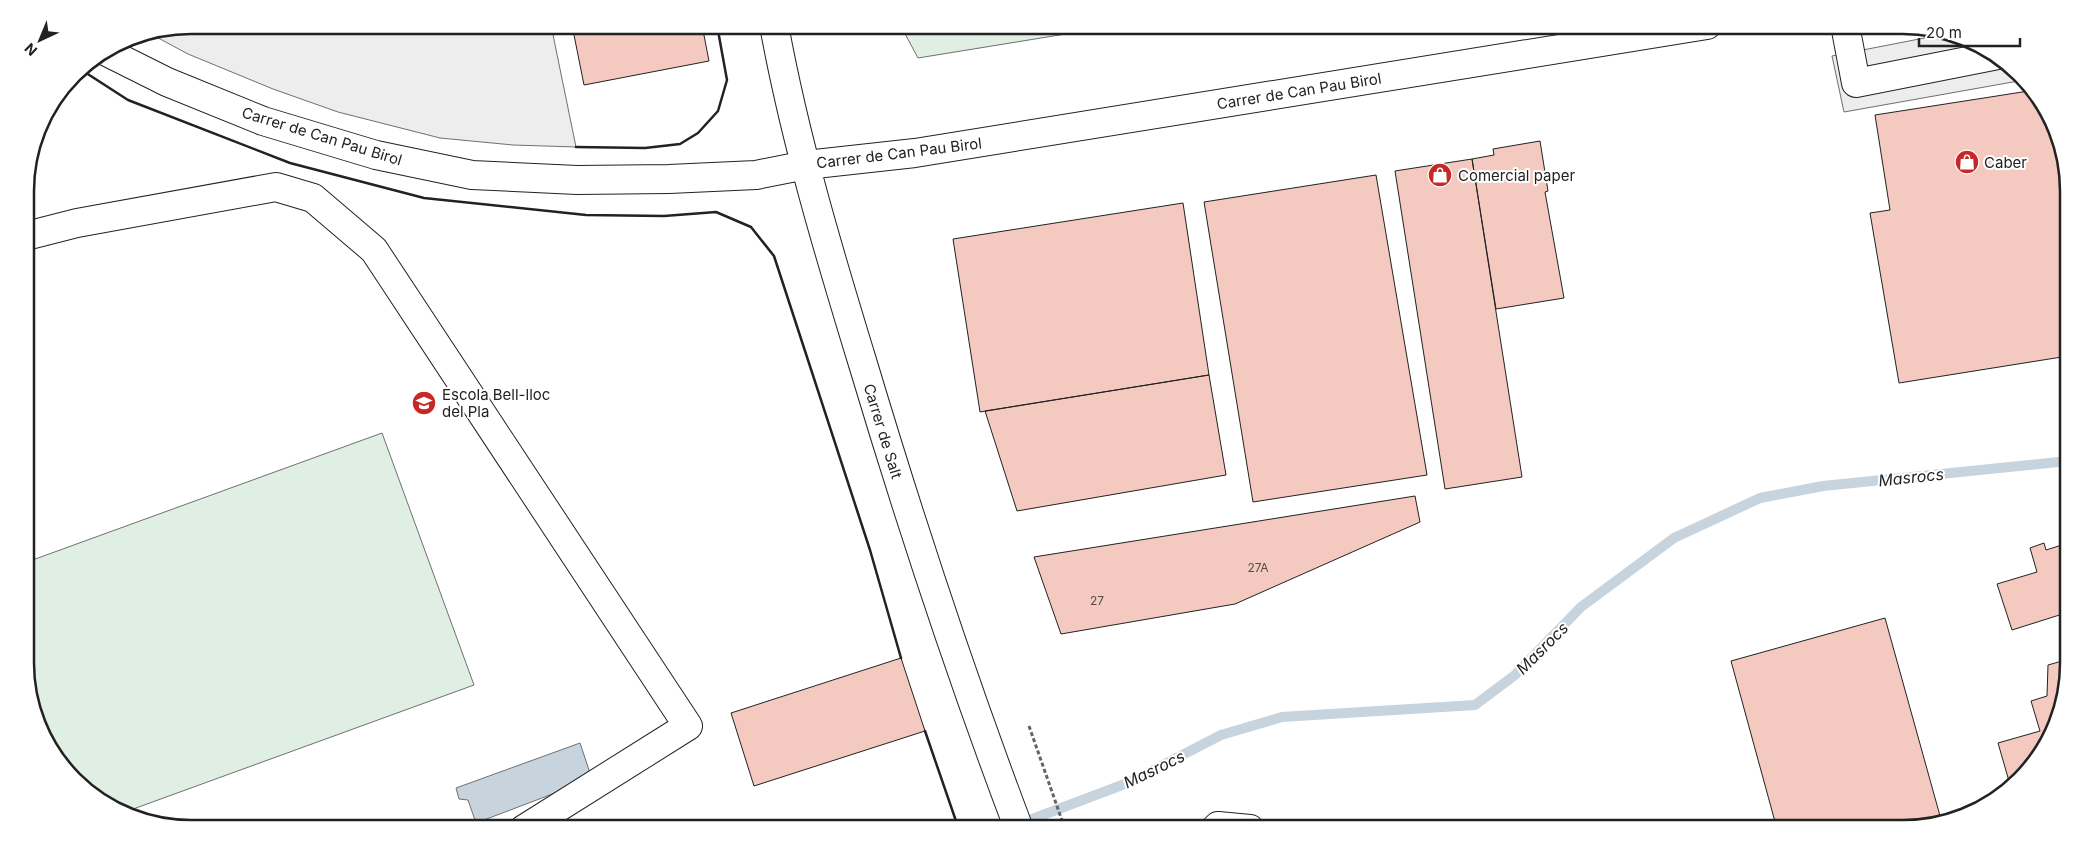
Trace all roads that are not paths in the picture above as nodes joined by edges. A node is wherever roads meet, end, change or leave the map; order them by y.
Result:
1 (776, 34) edge
2 (1651, 34) edge
3 (1847, 34) edge
4 (112, 55) edge
5 (1987, 58) edge
6 (806, 164) junction
7 (34, 234) edge
8 (538, 820) edge
9 (1016, 820) edge

1 - 6 street, Carrer de Salt
2 - 6 street, Carrer de Can Pau Birol
3 - 5 street
4 - 6 street, Carrer de Can Pau Birol
6 - 9 street, Carrer de Salt
7 - 8 street

